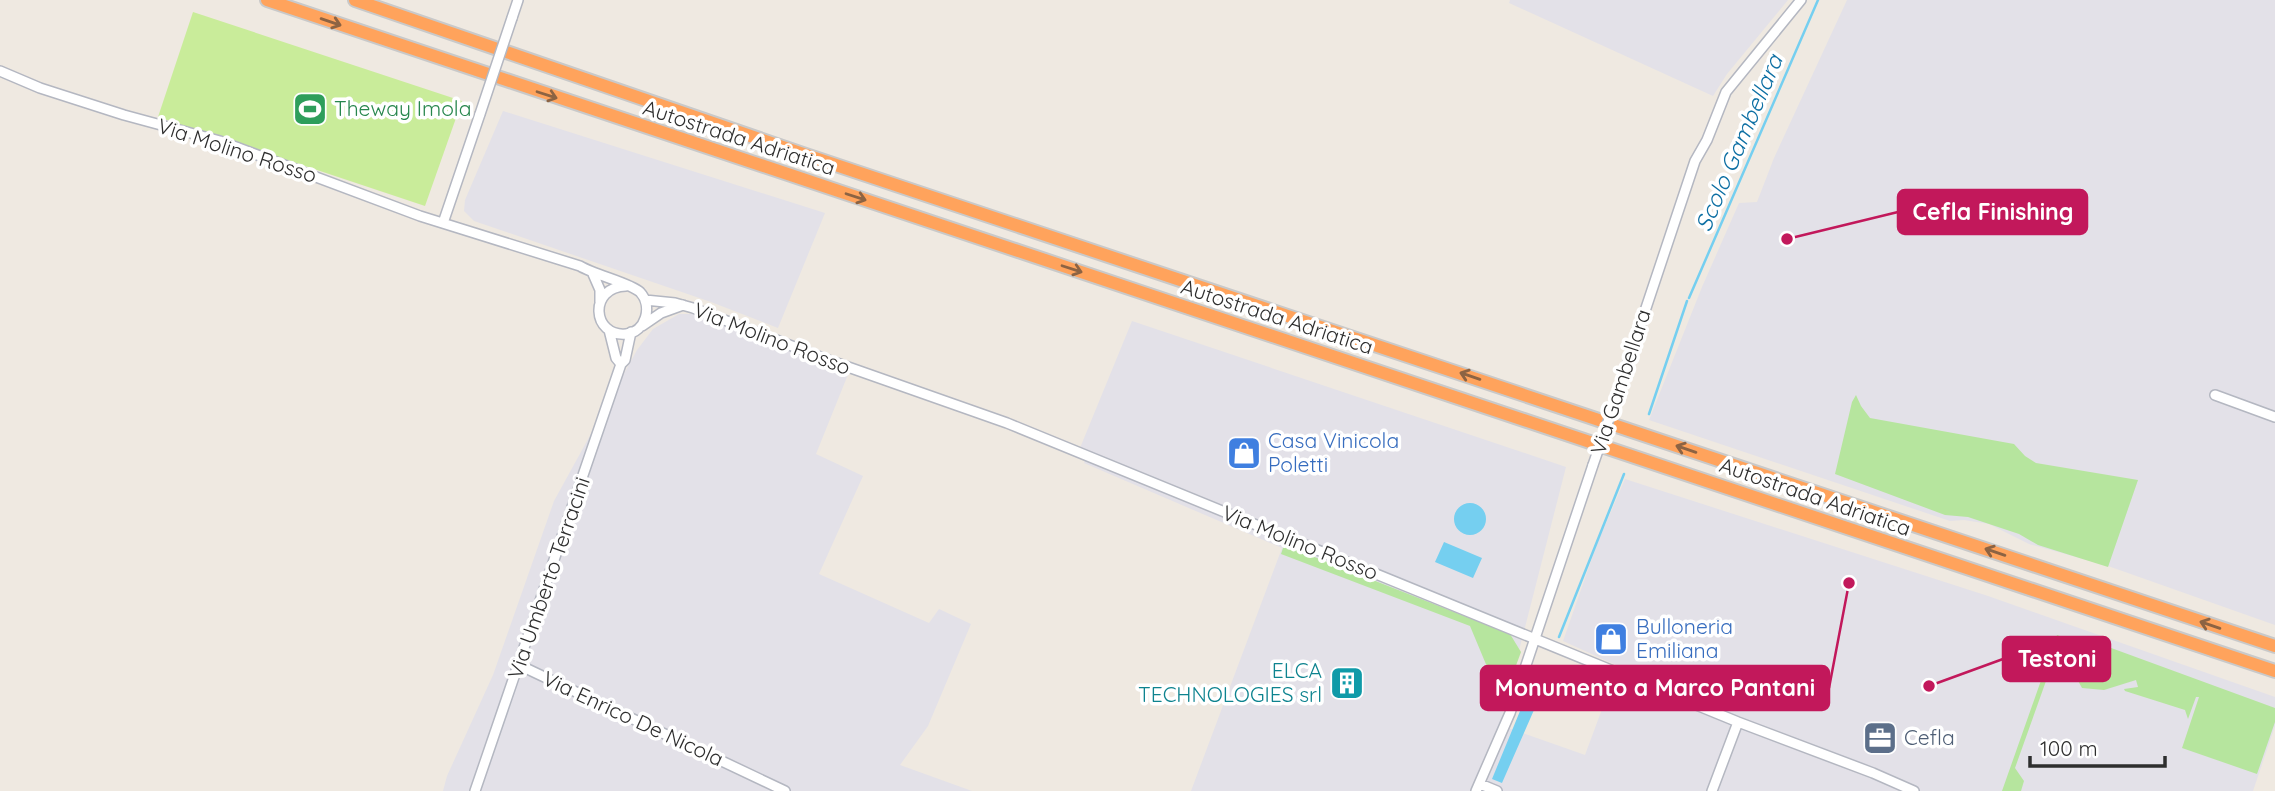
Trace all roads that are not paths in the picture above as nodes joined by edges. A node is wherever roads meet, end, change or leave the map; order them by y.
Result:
1 (267, 0) edge
2 (355, 0) edge
3 (518, 0) edge
4 (1801, 0) edge
5 (0, 71) edge
6 (443, 223) junction
7 (593, 274) junction
8 (626, 286) junction
9 (645, 300) junction
10 (600, 302) junction
11 (682, 305) junction
12 (609, 330) junction
13 (635, 330) junction
14 (621, 365) junction
15 (2215, 395) dead end
16 (2275, 417) edge
17 (1536, 639) junction
18 (2275, 646) edge
19 (519, 665) junction
20 (2275, 671) edge
21 (1738, 722) junction
22 (1478, 788) edge
23 (475, 791) edge
24 (785, 791) edge
25 (1497, 791) edge
26 (1712, 791) edge
27 (1914, 791) edge

1 -> 20 highway, Autostrada Adriatica
18 -> 2 highway, Autostrada Adriatica
3 - 6 street, bridge
4 - 17 street, Via Gambellara, bridge
5 - 6 street, Via Molino Rosso
6 - 7 street, Via Molino Rosso
7 - 8 street, Via Molino Rosso
7 - 10 street
8 - 9 street
8 - 10 street
9 - 11 street, Via Molino Rosso
9 - 13 street
10 - 12 street
11 - 13 street, Via Molino Rosso
11 - 17 street, Via Molino Rosso
12 - 13 street
12 - 14 street
13 - 14 street, Via Umberto Terracini
14 - 19 street, Via Umberto Terracini
15 - 16 street
17 - 21 street, Via Molino Rosso
17 - 22 street, Via Gambellara
19 - 23 street, Via Umberto Terracini
19 - 24 street, Via Enrico De Nicola
21 - 26 street
21 - 27 street, Via Molino Rosso
22 - 25 street, Via Gambellara

